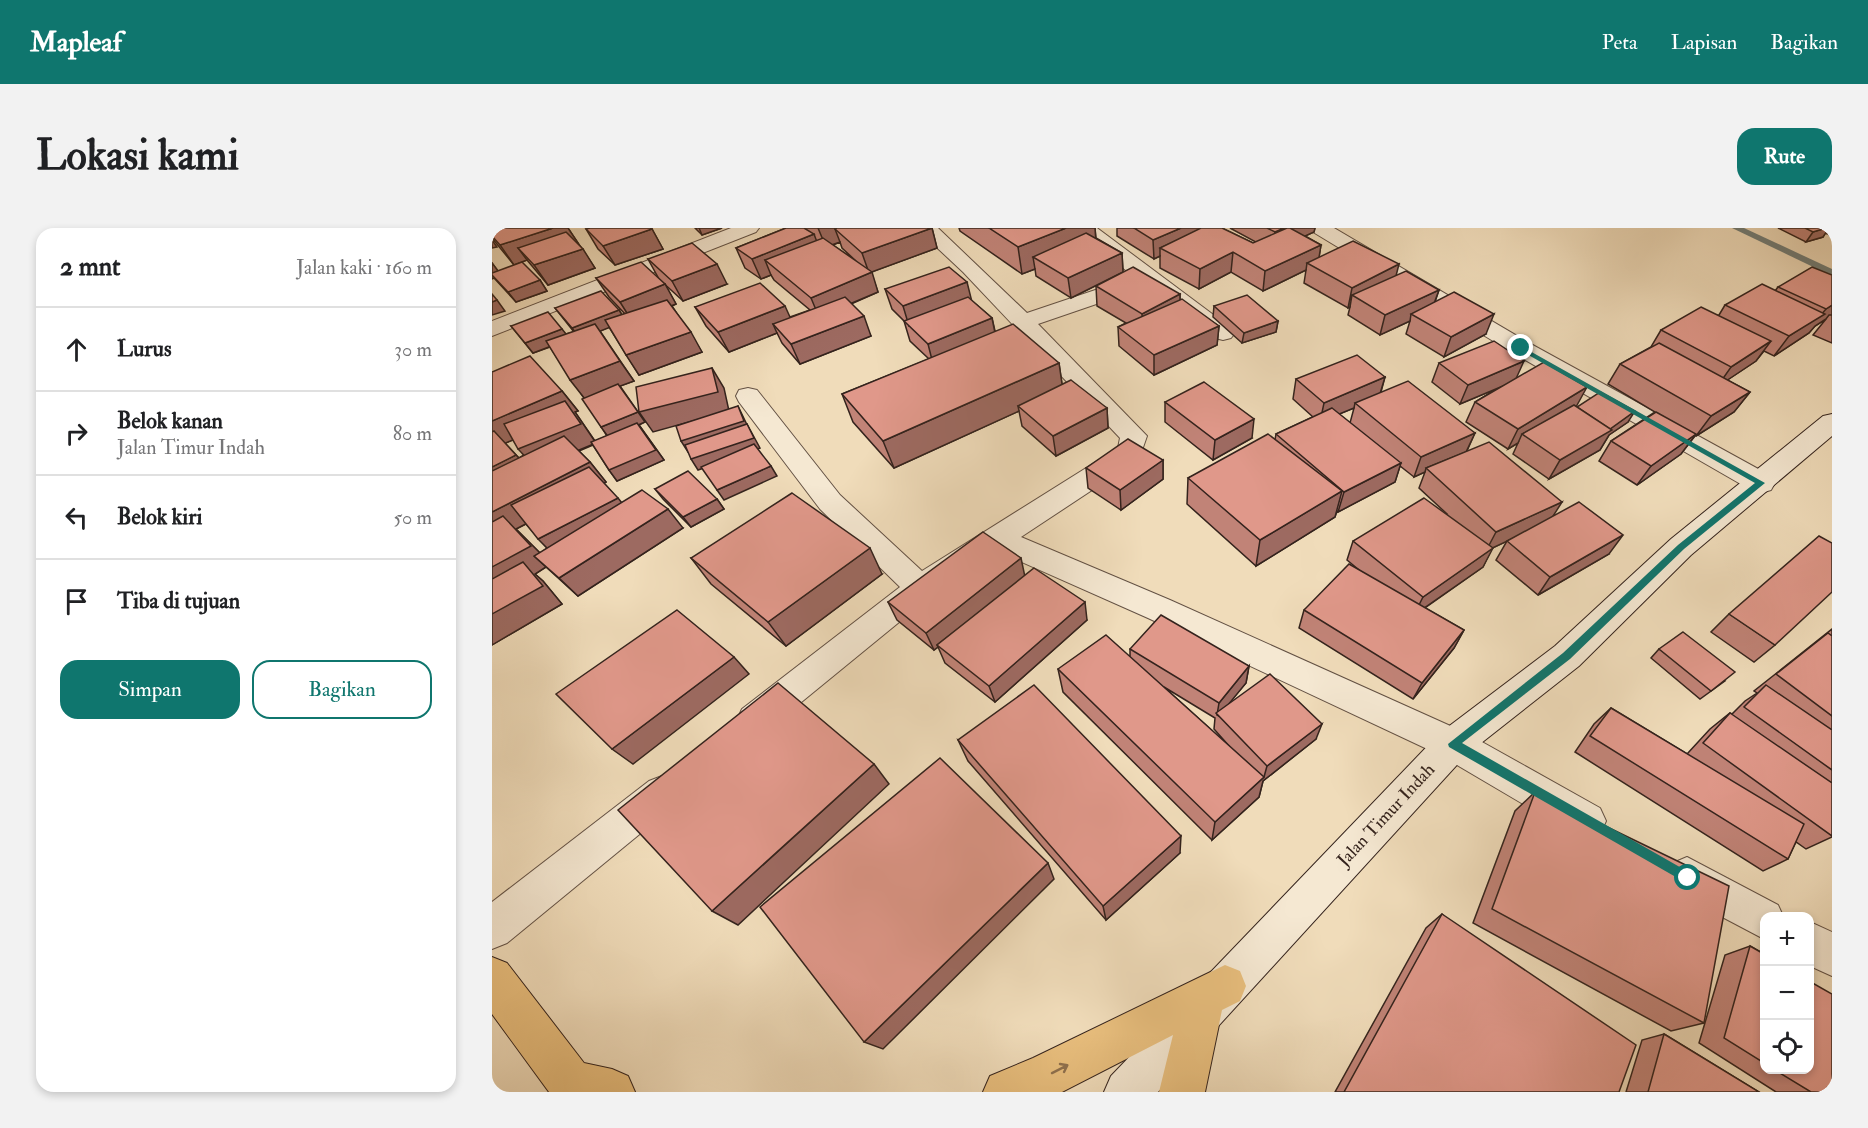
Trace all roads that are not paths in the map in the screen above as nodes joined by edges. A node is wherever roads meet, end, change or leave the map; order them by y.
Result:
1 (749, 228) edge
2 (926, 228) edge
3 (1320, 228) edge
4 (1102, 233) edge
5 (1149, 279) junction
6 (1022, 322) junction
7 (492, 328) edge
8 (1223, 333) dead end
9 (748, 396) dead end
10 (1832, 422) edge
11 (1761, 483) junction
12 (995, 538) junction
13 (920, 588) junction
14 (734, 736) edge
15 (1453, 744) junction
16 (687, 773) edge
17 (1616, 837) edge
18 (1657, 861) edge
19 (1760, 917) edge
20 (492, 928) edge
21 (1814, 946) edge
22 (1832, 955) edge
23 (492, 978) edge
24 (1213, 999) junction
25 (573, 1087) edge
26 (612, 1092) edge
27 (1006, 1092) edge
28 (1127, 1092) edge
29 (1182, 1092) edge

1 - 7 street
2 - 6 street
3 - 11 street
4 - 5 street
5 - 6 street
5 - 8 street
6 - 12 street
9 - 13 street
10 - 11 street, Jalan Timur Indah
11 - 15 street, Jalan Timur Indah
12 - 13 street
12 - 15 street
13 - 14 street
15 - 17 street
15 - 24 street, Jalan Timur Indah
16 - 20 street
18 - 19 street
21 - 22 street
23 - 25 main road
27 -> 24 main road
24 - 28 street, Jalan Timur Indah
24 - 29 main road
25 - 26 main road

